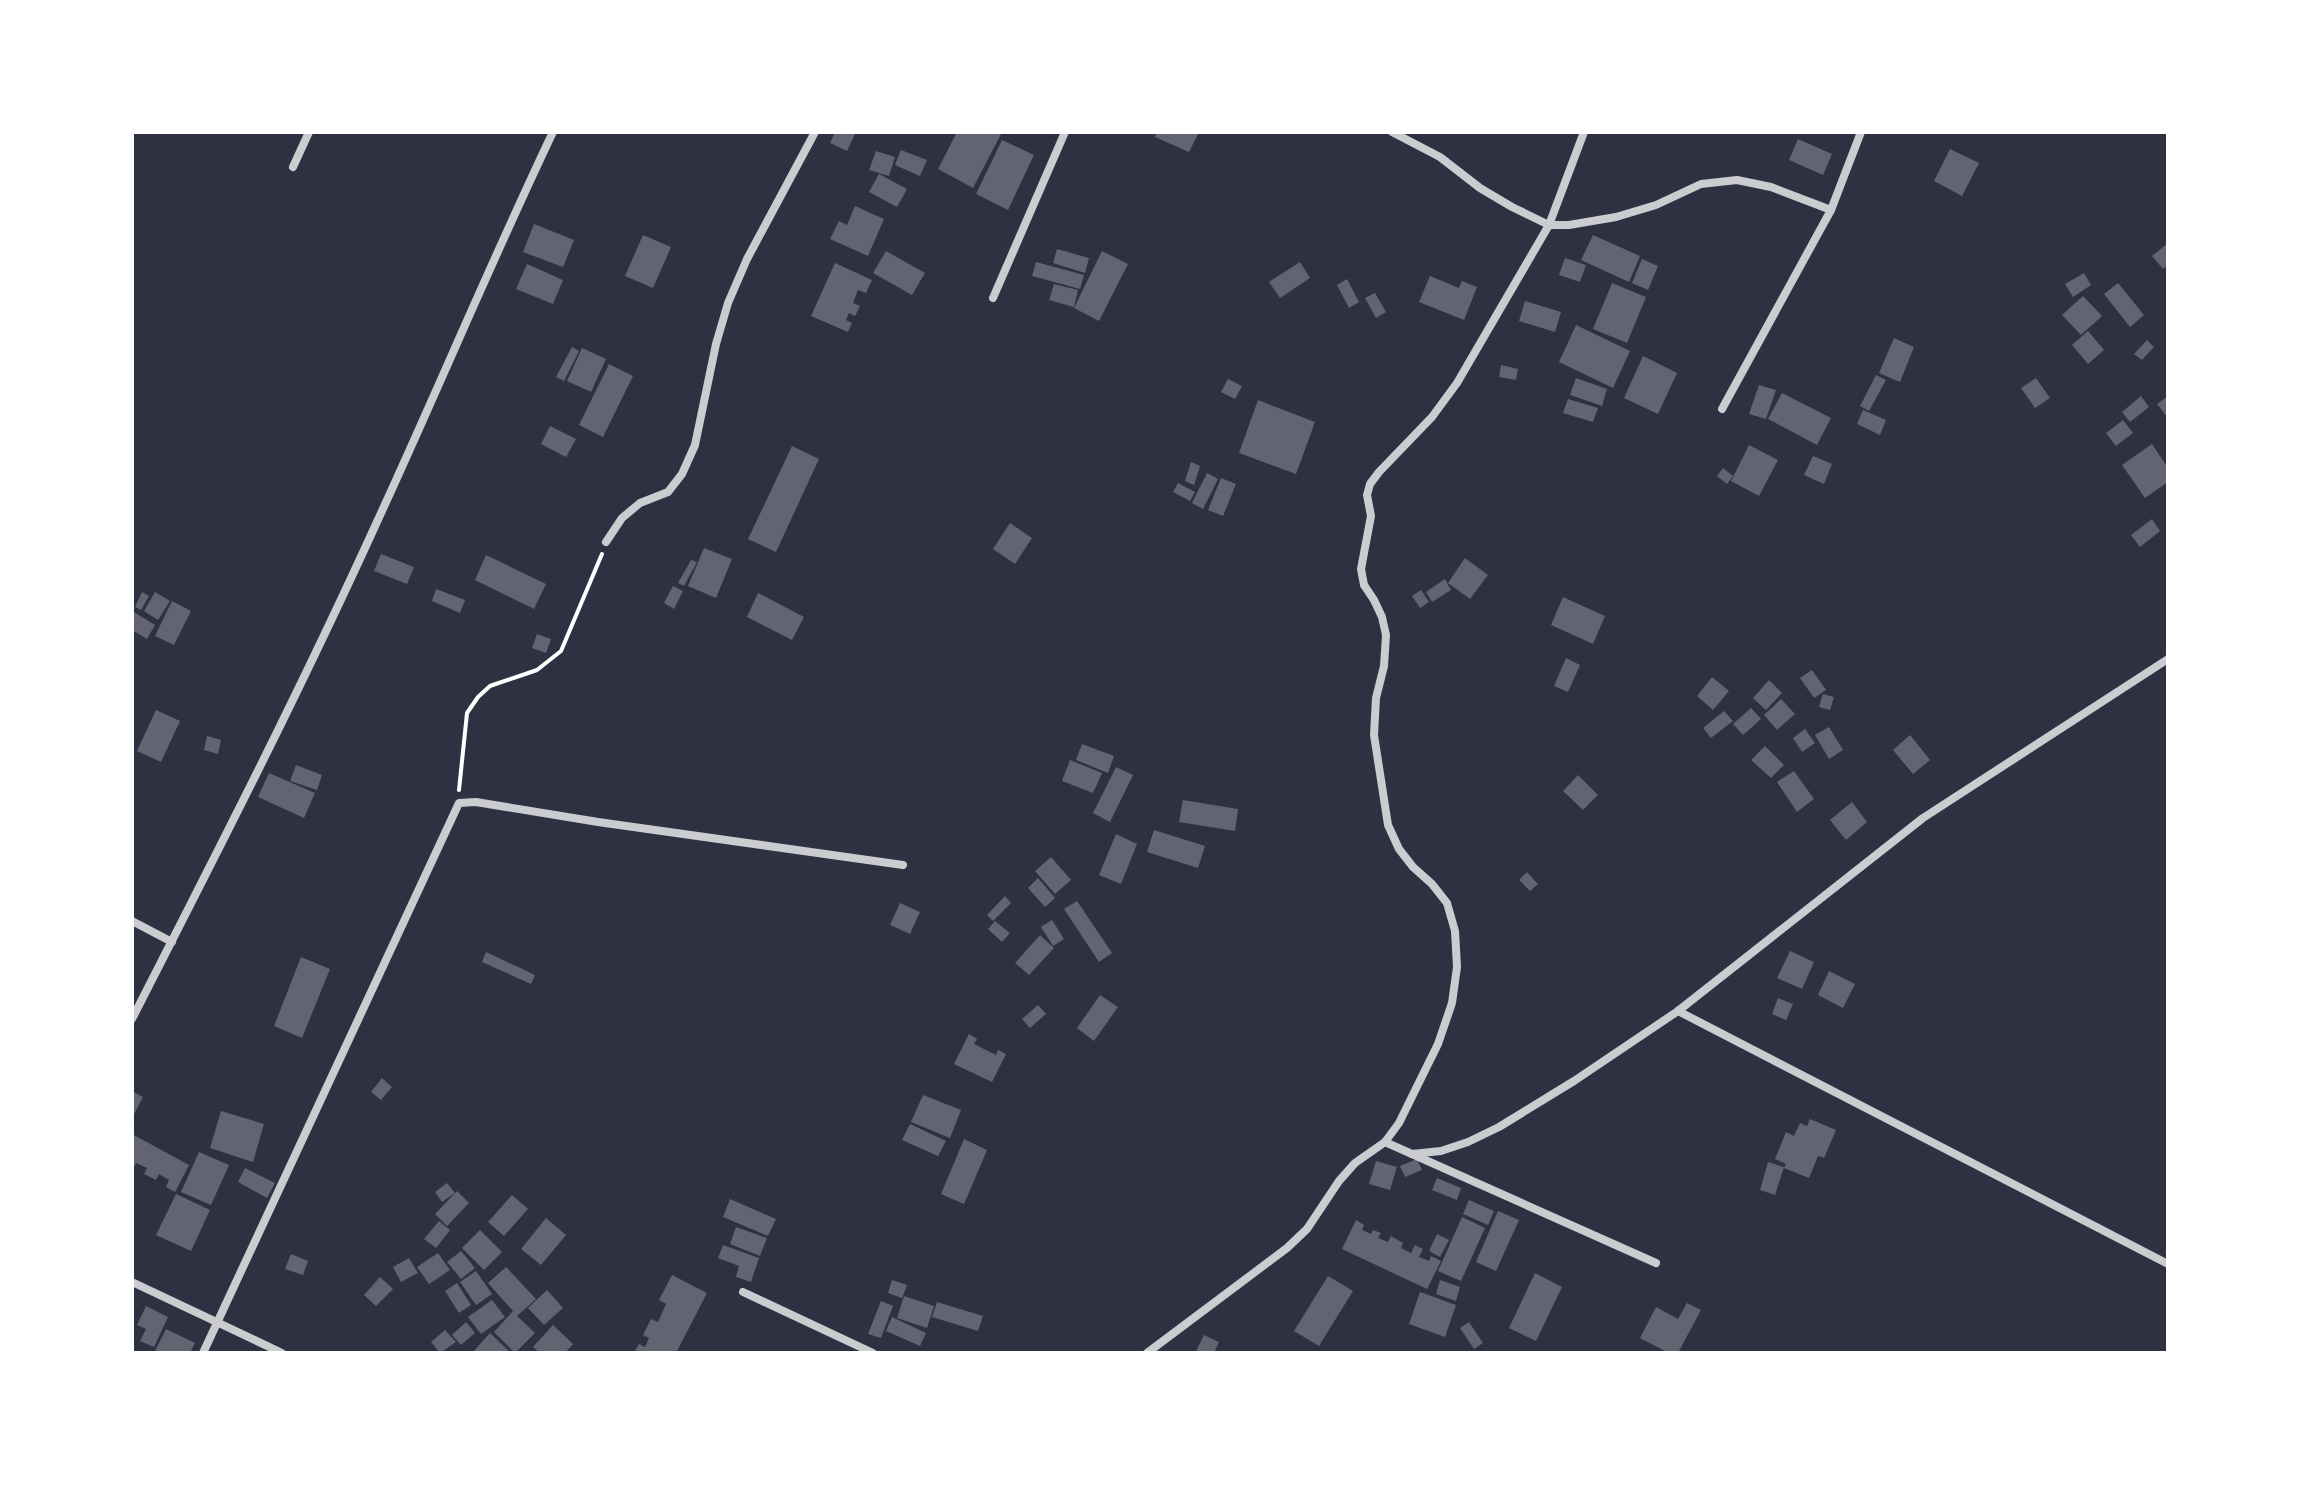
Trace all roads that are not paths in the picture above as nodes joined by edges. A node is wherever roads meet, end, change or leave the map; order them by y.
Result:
1 (309, 132) edge
2 (553, 132) edge
3 (815, 132) edge
4 (1065, 132) edge
5 (1392, 132) edge
6 (1584, 132) edge
7 (1861, 132) edge
8 (293, 167) dead end
9 (1831, 210) junction
10 (1549, 225) junction
11 (993, 298) dead end
12 (1722, 409) dead end
13 (606, 542) road end
14 (2168, 659) edge
15 (903, 865) dead end
16 (132, 921) edge
17 (172, 942) junction
18 (1678, 1011) junction
19 (132, 1019) edge
20 (1385, 1142) junction
21 (1412, 1154) junction
22 (1656, 1263) dead end
23 (2168, 1264) edge
24 (132, 1282) edge
25 (743, 1292) dead end
26 (218, 1321) junction
27 (203, 1353) edge
28 (282, 1353) edge
29 (873, 1353) edge
30 (1147, 1353) edge

1 - 8 street
2 - 17 street
3 - 13 street
4 - 11 street
5 - 10 street
6 - 10 street
7 - 9 street
9 - 10 street
9 - 12 street
10 - 20 street
14 - 18 street
15 - 26 street
16 - 17 street
17 - 19 street
18 - 21 street
18 - 23 street
20 - 21 street
20 - 30 street
21 - 22 street
24 - 26 street
25 - 29 street
26 - 27 street
26 - 28 street

